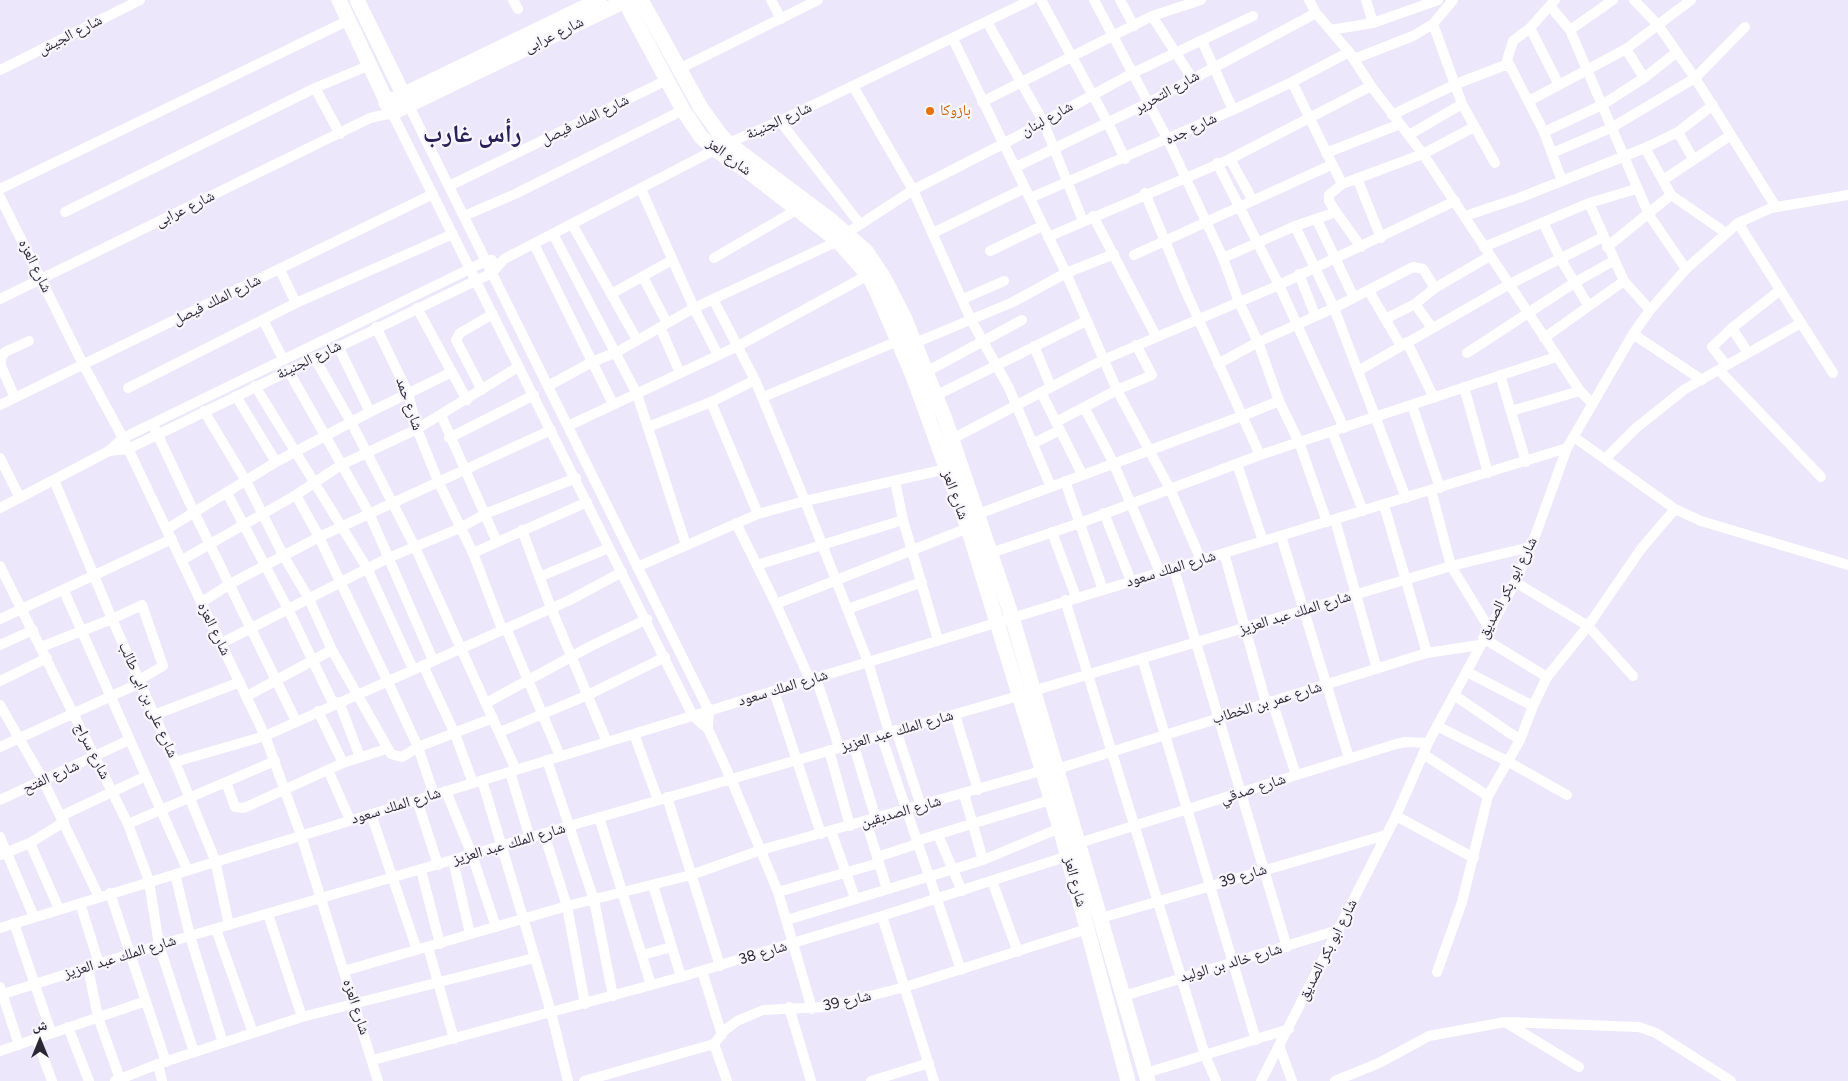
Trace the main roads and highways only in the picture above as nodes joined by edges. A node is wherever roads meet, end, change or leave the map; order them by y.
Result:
1 (338, 0) edge
2 (357, 0) edge
3 (599, 0) edge
4 (625, 0) edge
5 (641, 0) edge
6 (406, 100) junction
7 (723, 147) junction
8 (843, 237) junction
9 (1147, 1077) edge
10 (1128, 1081) edge

1 - 6 main road, شارع عرابى
2 - 6 main road
3 - 6 main road, شارع عرابى
4 - 6 main road, شارع عرابى
4 - 7 main road, شارع العز
5 - 7 main road, شارع العز
7 - 8 main road, شارع العز
7 - 8 main road, شارع العز
8 - 9 main road, شارع العز
8 - 10 main road, شارع العز

